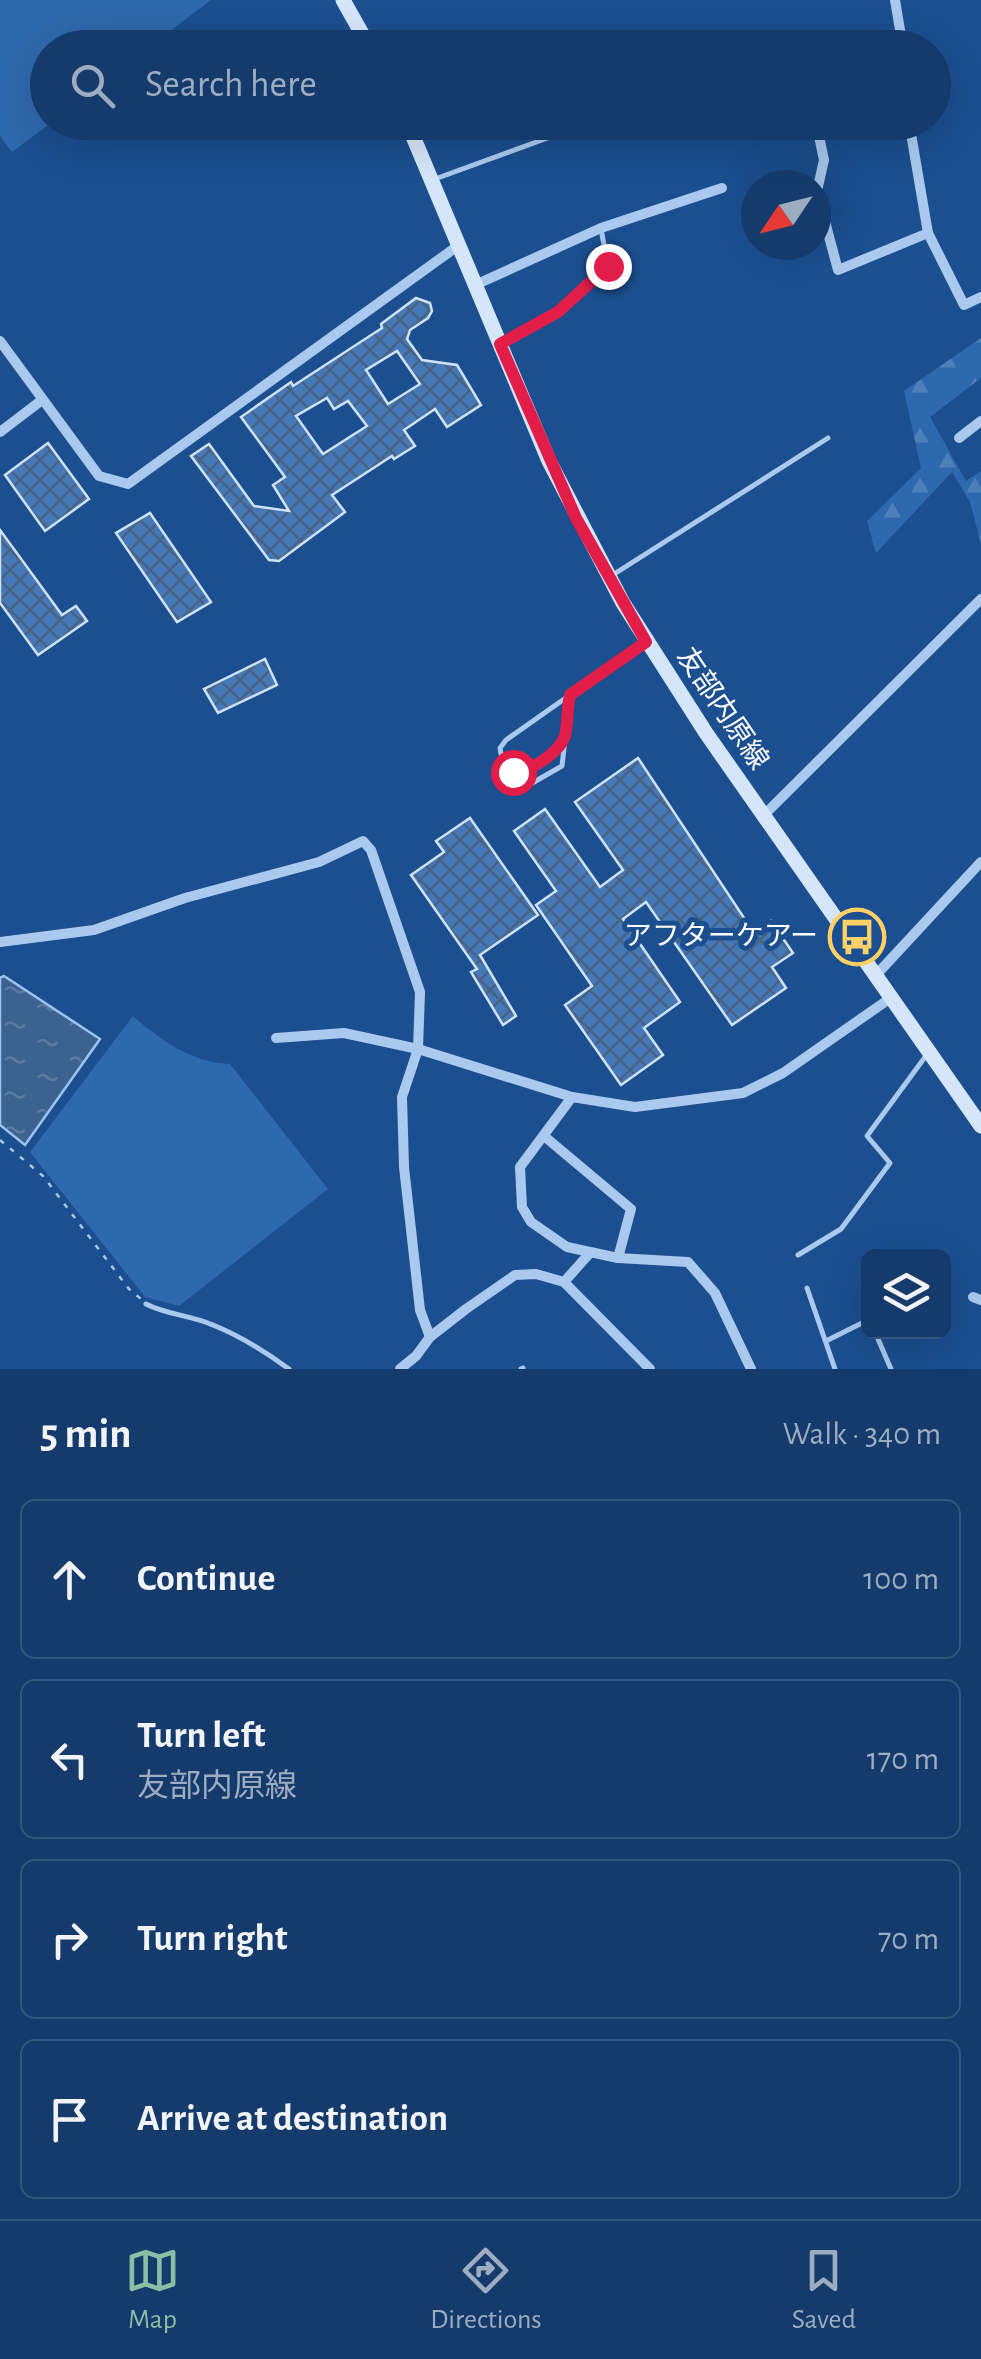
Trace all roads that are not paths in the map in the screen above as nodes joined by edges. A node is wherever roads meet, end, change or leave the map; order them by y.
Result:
1 (342, 0) edge
2 (895, 0) edge
3 (360, 30) edge
4 (900, 30) edge
5 (414, 140) edge
6 (542, 140) edge
7 (820, 140) edge
8 (911, 140) edge
9 (821, 170) edge
10 (432, 180) junction
11 (722, 188) dead end
12 (601, 228) junction
13 (928, 233) junction
14 (831, 244) edge
15 (459, 245) junction
16 (476, 285) junction
17 (981, 297) edge
18 (0, 341) edge
19 (500, 344) junction
20 (42, 400) junction
21 (981, 421) edge
22 (0, 432) edge
23 (828, 438) dead end
24 (959, 438) dead end
25 (609, 578) junction
26 (981, 599) edge
27 (646, 642) junction
28 (570, 695) junction
29 (565, 735) junction
30 (513, 772) junction
31 (764, 815) junction
32 (981, 862) edge
33 (0, 942) edge
34 (876, 974) junction
35 (892, 996) junction
36 (276, 1038) dead end
37 (418, 1049) junction
38 (930, 1051) junction
39 (572, 1097) junction
40 (981, 1126) edge
41 (544, 1136) junction
42 (589, 1254) junction
43 (798, 1254) dead end
44 (618, 1258) junction
45 (564, 1282) junction
46 (807, 1288) dead end
47 (146, 1304) road end
48 (861, 1324) edge
49 (430, 1336) junction
50 (878, 1339) edge
51 (826, 1341) junction
52 (288, 1369) edge
53 (400, 1369) edge
54 (650, 1369) edge
55 (752, 1369) edge
56 (835, 1369) edge
57 (891, 1369) edge

1 - 3 main road
2 - 4 street
5 - 10 main road, 友部内原線
6 - 10 lane
7 - 9 street
8 - 13 street
10 - 15 main road, 友部内原線
11 - 12 street
12 - 16 street
12 - 19 lane
13 - 14 street
13 - 17 street
15 - 16 main road, 友部内原線
15 - 20 street
16 - 19 main road, 友部内原線
18 - 20 street
19 - 25 main road, 友部内原線
20 - 22 street
21 - 24 street
23 - 25 lane
25 - 27 main road, 友部内原線
26 - 31 street
27 - 28 lane
27 - 31 main road, 友部内原線
28 - 29 lane
28 - 30 lane
29 - 30 lane
29 - 30 lane
31 - 34 main road, 友部内原線
32 - 34 street
33 - 37 street
34 - 35 main road, 友部内原線
35 - 38 main road, 友部内原線
35 - 39 street
36 - 37 street
37 - 39 street
37 - 49 street
38 - 40 main road, 友部内原線
38 - 43 lane
39 - 41 street
41 - 42 street
41 - 44 street
42 - 44 street
42 - 45 street
44 - 55 street
45 - 49 street
45 - 54 street
46 - 51 lane
47 - 52 lane
48 - 51 lane
49 - 53 street
50 - 57 lane
51 - 56 lane

